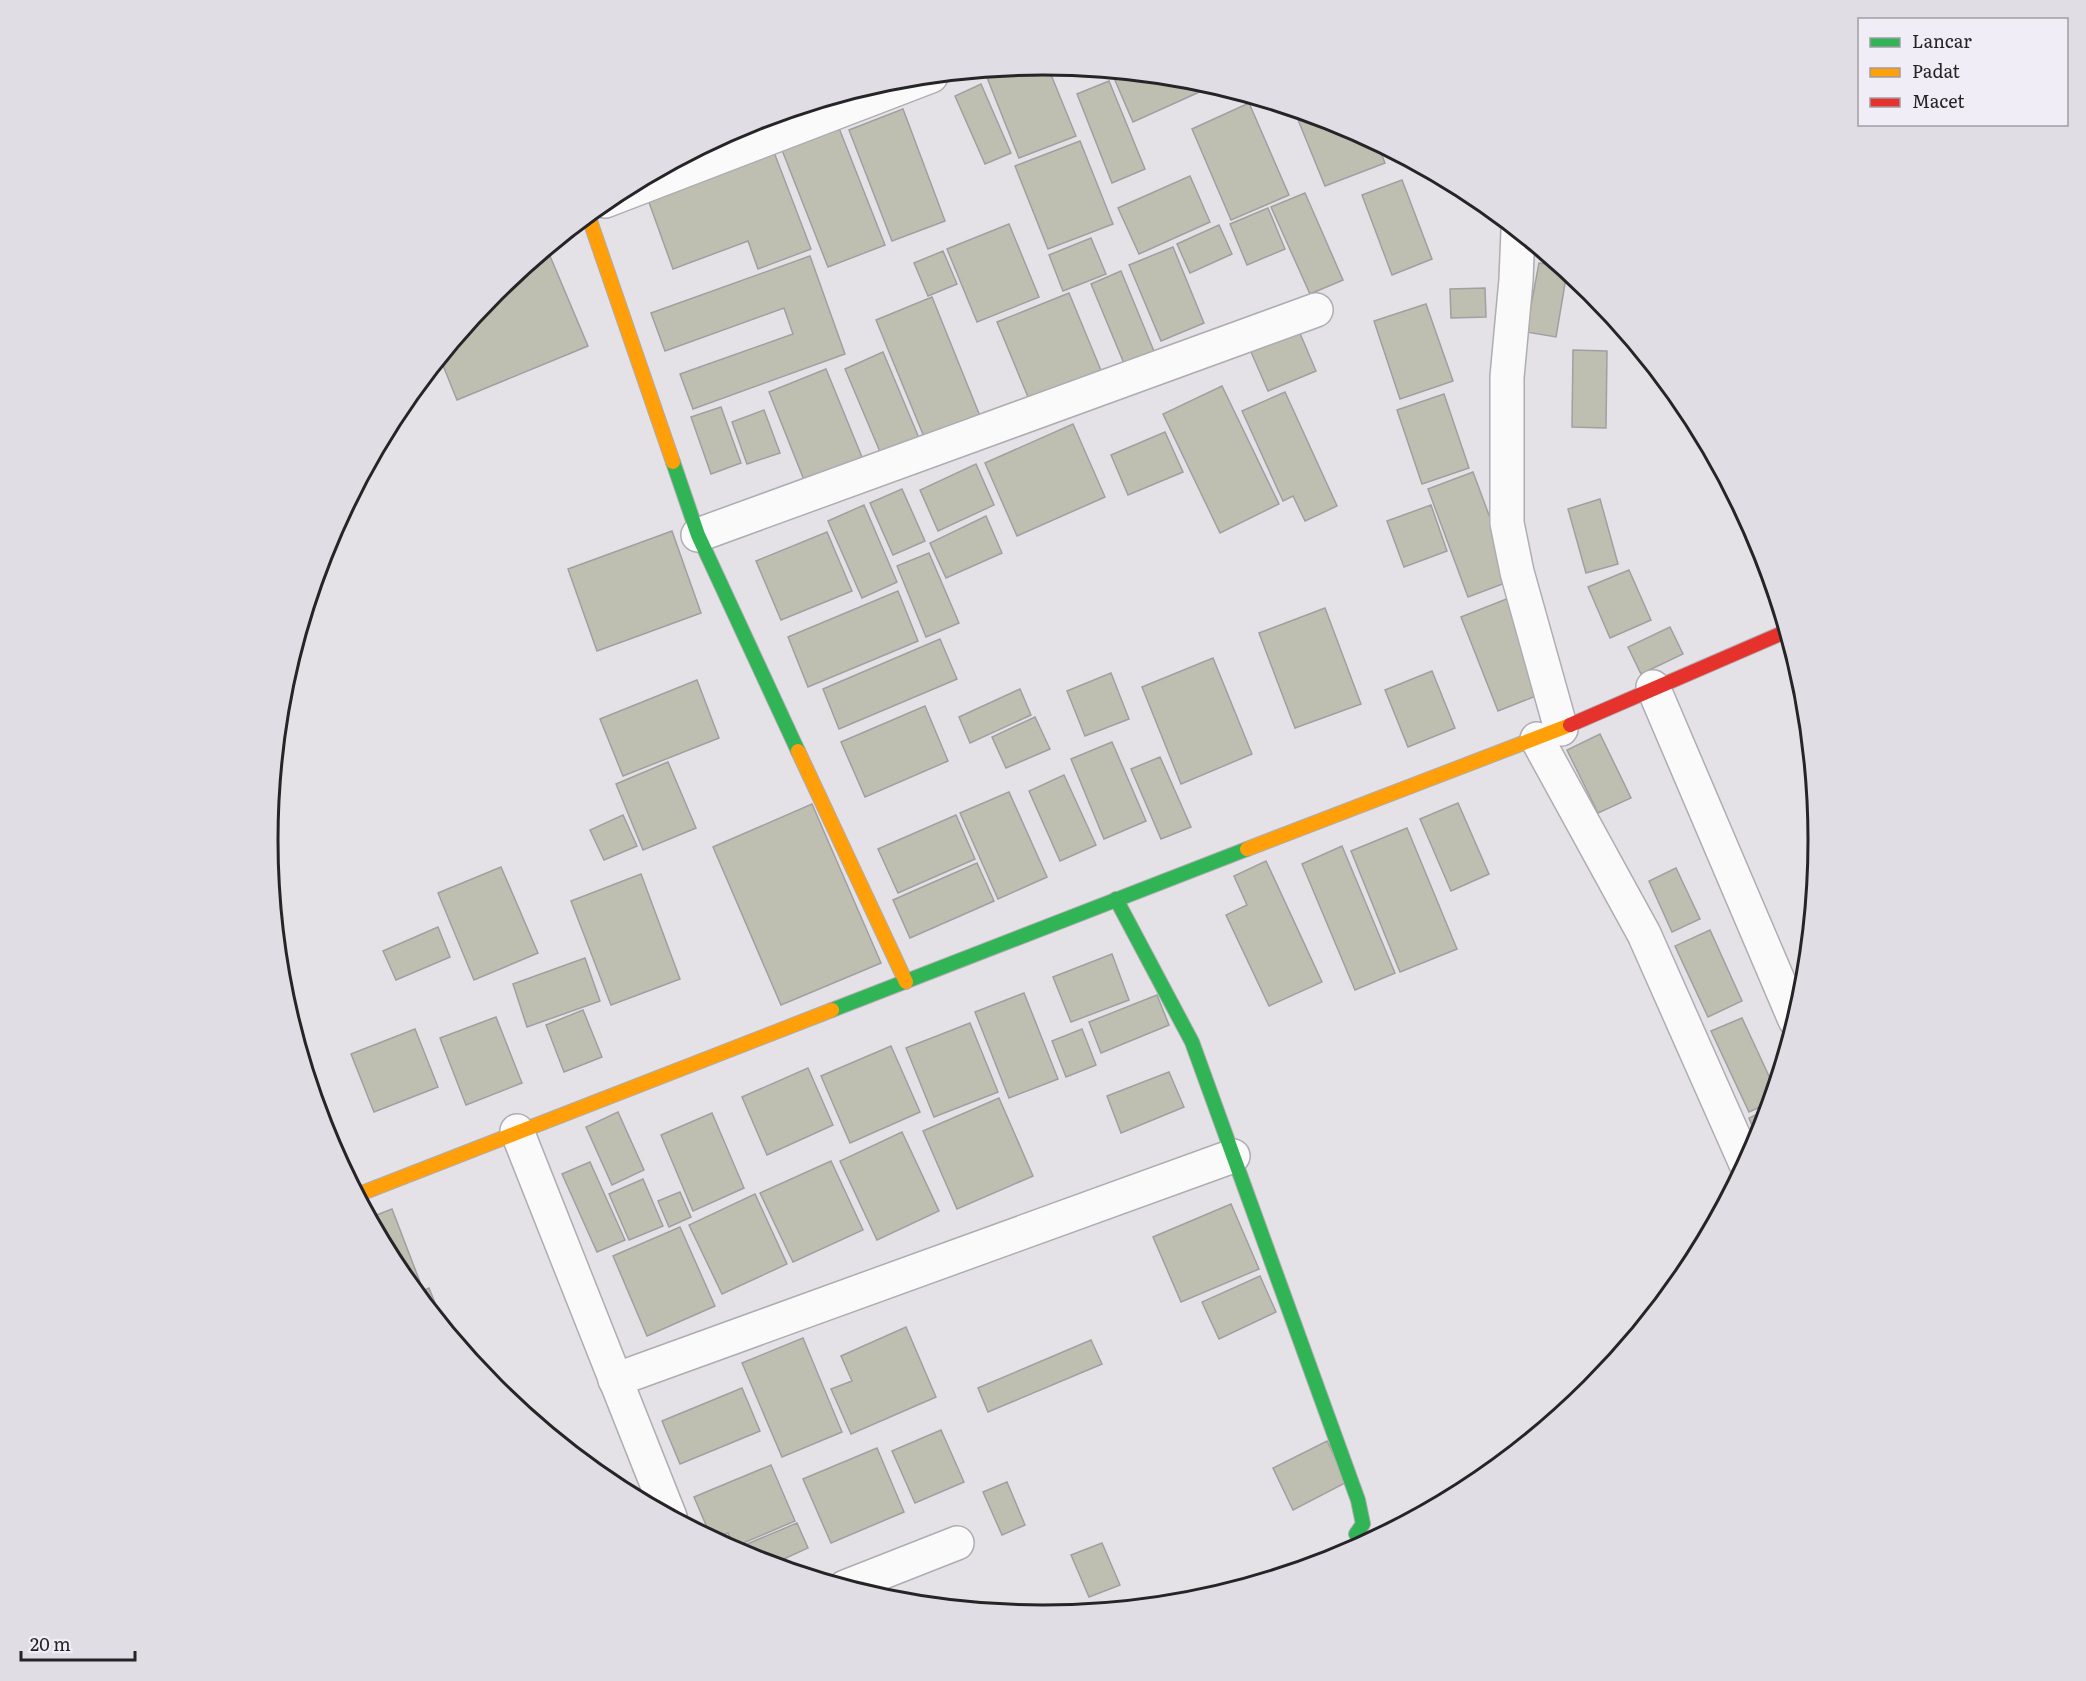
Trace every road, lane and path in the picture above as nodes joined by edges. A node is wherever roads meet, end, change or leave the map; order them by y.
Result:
1 (890, 91) edge
2 (653, 183) edge
3 (591, 223) edge
4 (1518, 240) edge
5 (1316, 310) dead end
6 (698, 535) junction
7 (1780, 634) edge
8 (1653, 687) junction
9 (1549, 734) junction
10 (1116, 899) junction
11 (906, 982) junction
12 (1790, 1006) edge
13 (517, 1131) junction
14 (1741, 1153) edge
15 (1233, 1156) junction
16 (363, 1192) edge
17 (615, 1380) junction
18 (666, 1506) edge
19 (1356, 1534) dead end
20 (957, 1543) dead end
21 (856, 1583) edge

1 - 2 street
3 - 6 street
4 - 9 street
5 - 6 street
6 - 11 street
7 - 8 street
8 - 9 street
8 - 12 street
9 - 10 street
9 - 14 street
10 - 11 street
10 - 15 street
11 - 13 street
13 - 16 street
13 - 17 street
15 - 17 street
15 - 19 street
17 - 18 street
20 - 21 street

